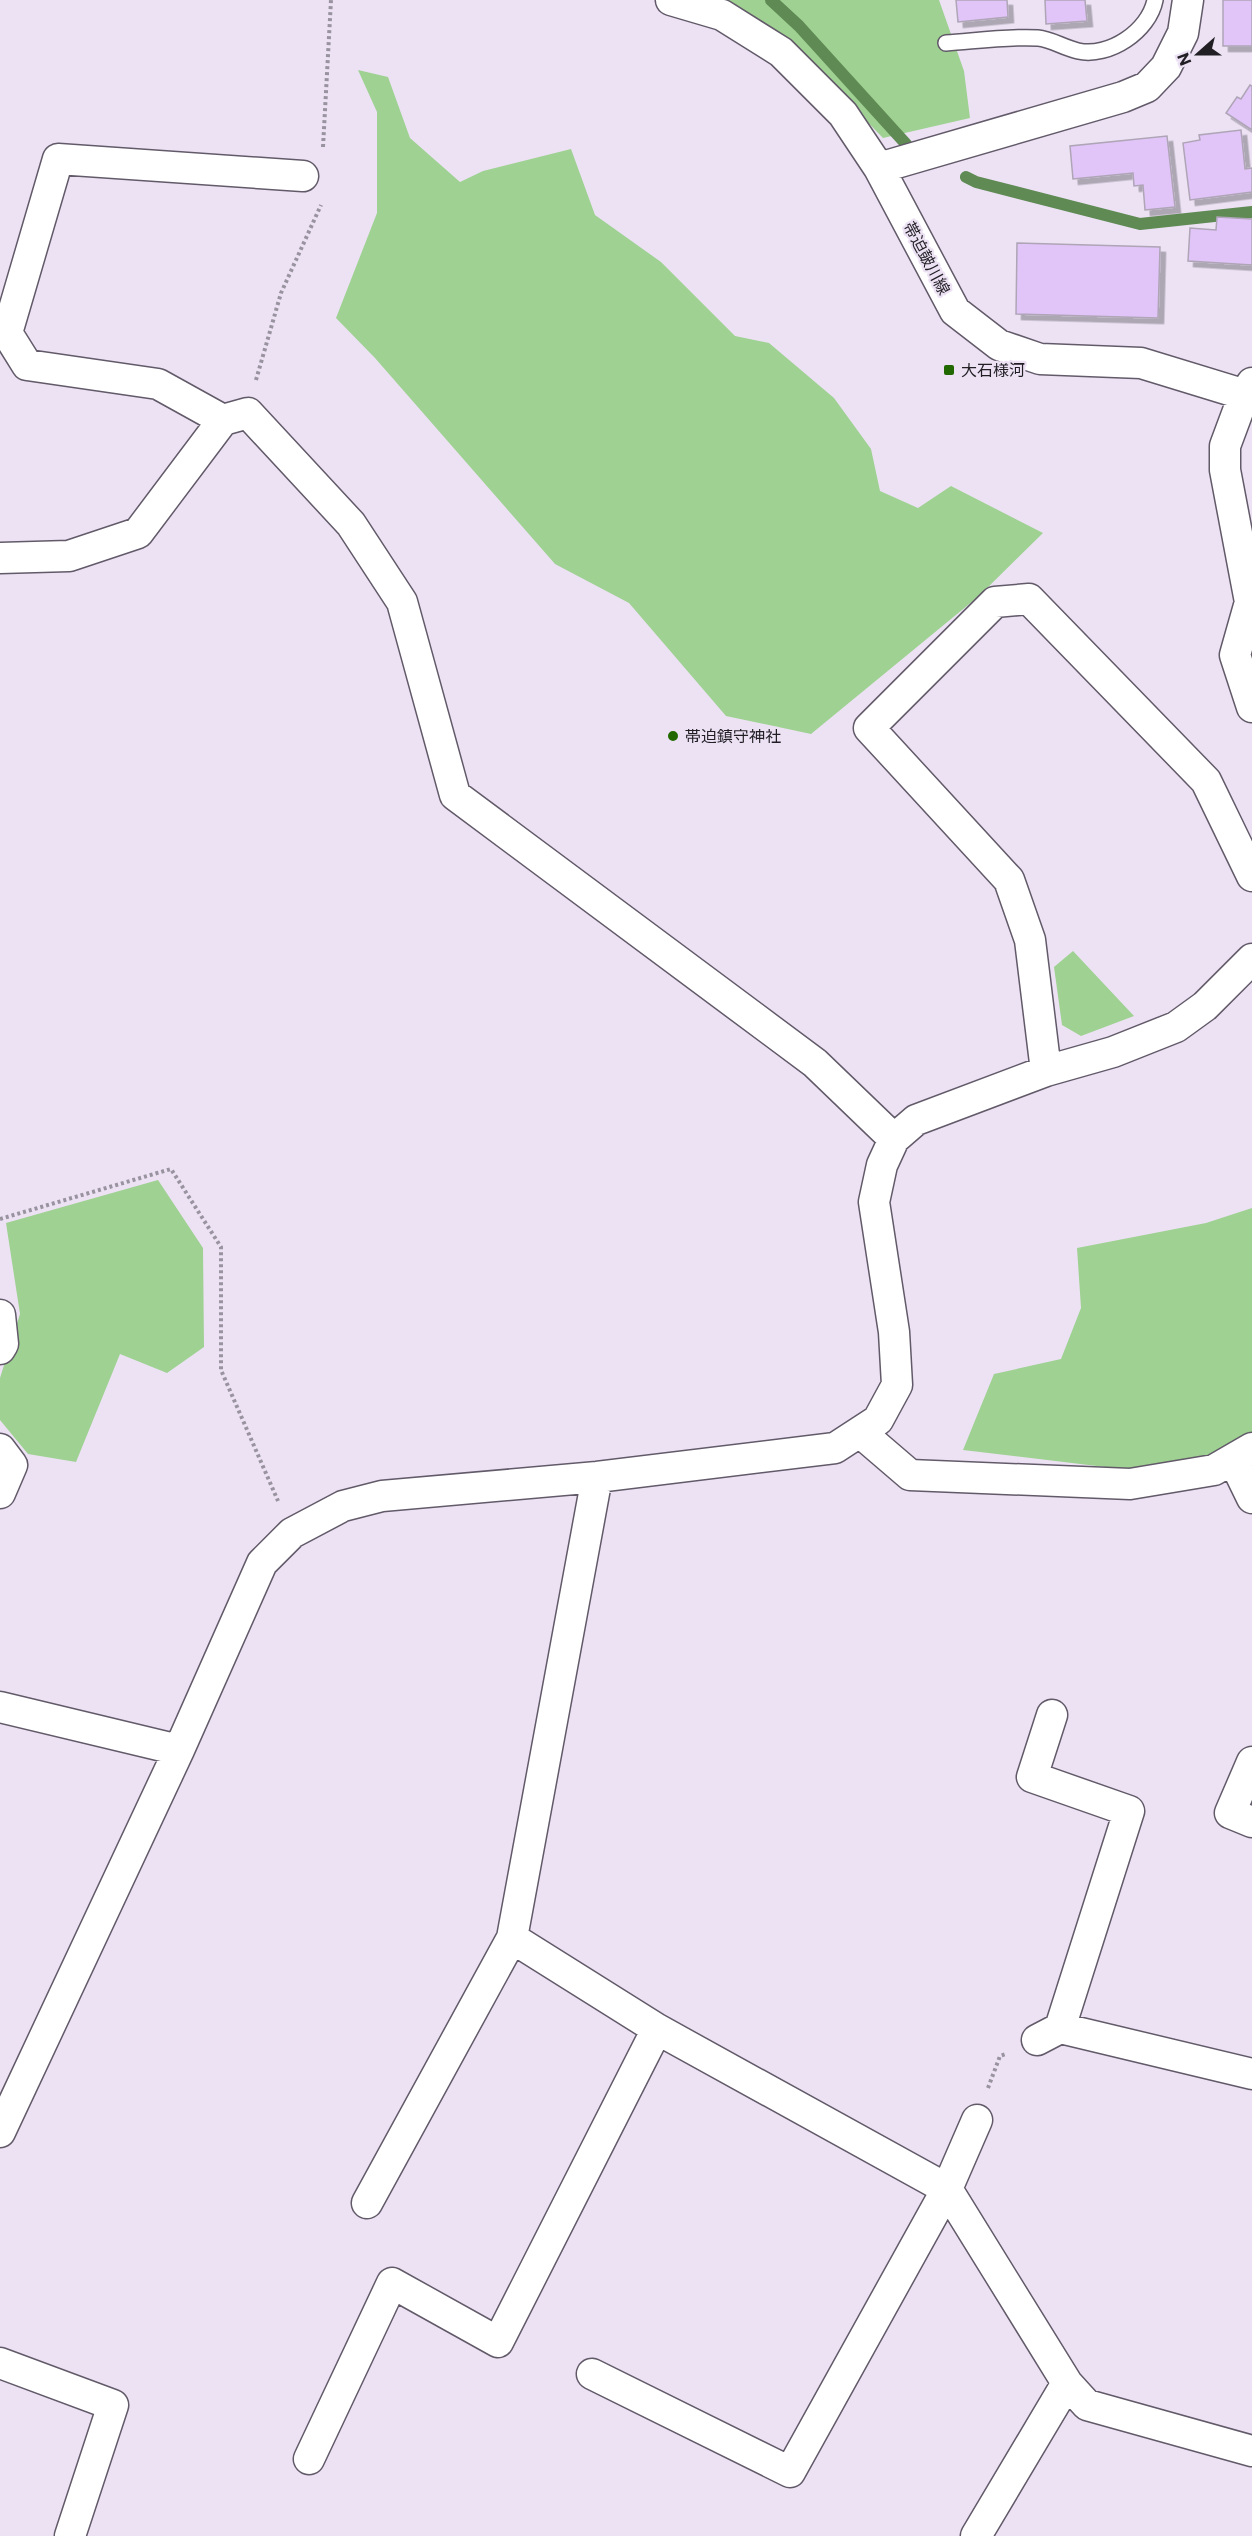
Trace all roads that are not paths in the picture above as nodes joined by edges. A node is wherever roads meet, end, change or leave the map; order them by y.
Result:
1 (672, 0) edge
2 (1155, 0) edge
3 (1188, 0) edge
4 (946, 43) dead end
5 (879, 168) junction
6 (303, 177) dead end
7 (1249, 392) edge
8 (223, 420) junction
9 (0, 558) edge
10 (1251, 603) edge
11 (1252, 707) edge
12 (1252, 876) edge
13 (1252, 959) edge
14 (1046, 1071) junction
15 (894, 1139) junction
16 (861, 1433) junction
17 (0, 1449) edge
18 (1242, 1454) edge
19 (597, 1477) junction
20 (0, 1493) edge
21 (1252, 1498) edge
22 (0, 1707) edge
23 (1052, 1714) dead end
24 (179, 1750) junction
25 (1252, 1762) edge
26 (1252, 1822) edge
27 (512, 1938) junction
28 (657, 2030) junction
29 (1252, 2074) edge
30 (977, 2120) road end
31 (0, 2132) edge
32 (947, 2189) junction
33 (367, 2202) dead end
34 (0, 2363) edge
35 (592, 2374) dead end
36 (1067, 2383) junction
37 (1252, 2451) edge
38 (309, 2459) dead end
39 (70, 2536) edge
40 (976, 2536) edge

1 - 5 street, 帯迫皷川線
2 - 4 lane
3 - 5 street
5 - 7 street, 帯迫皷川線
6 - 8 street
7 - 10 street
8 - 9 street
8 - 15 street
10 - 11 street
12 - 14 street
13 - 14 street
14 - 15 street
15 - 16 street
16 - 18 street
16 - 19 street
17 - 20 street
18 - 21 street
19 - 24 street
19 - 27 street
22 - 24 street
23 - 29 street
24 - 31 street
25 - 26 street
27 - 28 street
27 - 33 street
28 - 32 street
28 - 38 street
30 - 32 street
32 - 35 street
32 - 36 street
34 - 39 street
36 - 37 street
36 - 40 street

